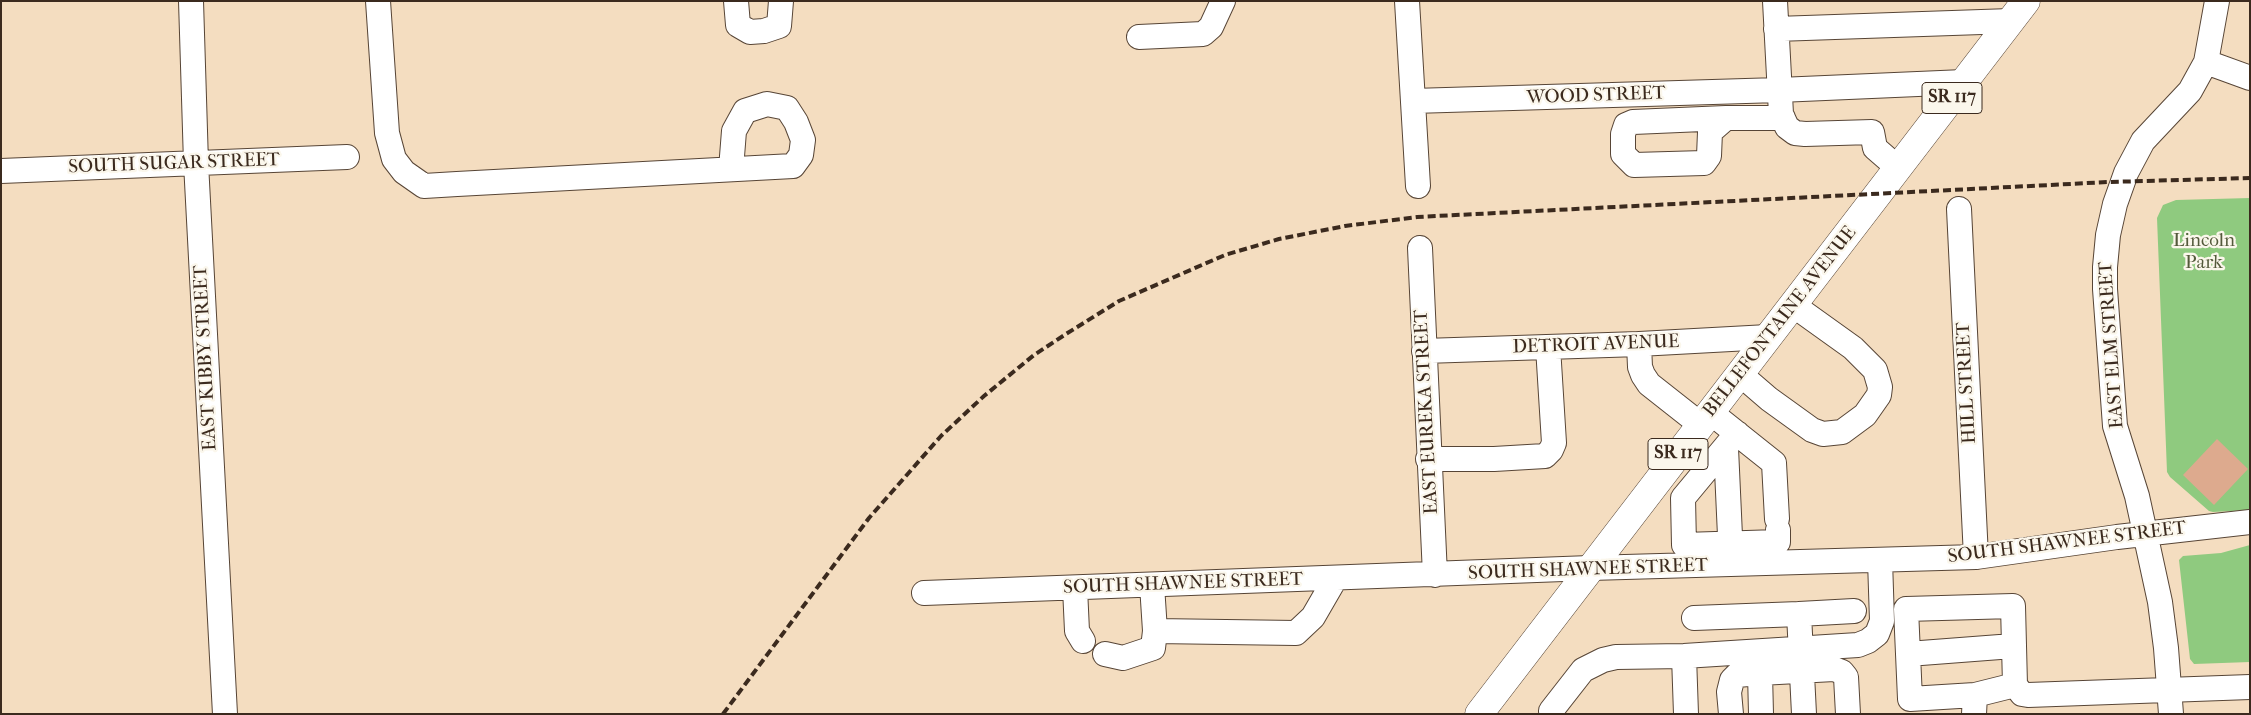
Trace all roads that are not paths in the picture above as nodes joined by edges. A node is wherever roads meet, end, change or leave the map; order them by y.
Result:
1 (191, 1) edge
2 (378, 1) edge
3 (736, 1) edge
4 (781, 1) edge
5 (1223, 1) edge
6 (1407, 1) edge
7 (1775, 1) edge
8 (2217, 1) edge
9 (2016, 8) edge
10 (1776, 28) junction
11 (1139, 37) dead end
12 (2206, 62) junction
13 (2250, 78) edge
14 (1964, 82) junction
15 (1779, 90) junction
16 (1413, 101) junction
17 (1726, 118) dead end
18 (1783, 118) junction
19 (347, 157) dead end
20 (196, 163) junction
21 (1898, 168) junction
22 (731, 169) dead end
23 (1, 171) edge
24 (1418, 186) dead end
25 (1959, 209) dead end
26 (1420, 248) dead end
27 (1792, 306) junction
28 (1768, 337) junction
29 (1639, 344) junction
30 (1548, 347) junction
31 (1424, 351) junction
32 (1740, 374) junction
33 (1706, 418) junction
34 (1731, 440) junction
35 (1428, 459) junction
36 (2250, 522) edge
37 (2146, 533) junction
38 (1738, 550) junction
39 (1976, 557) junction
40 (1880, 560) junction
41 (1590, 568) junction
42 (1435, 575) junction
43 (1335, 579) junction
44 (1152, 585) junction
45 (1075, 588) junction
46 (924, 592) dead end
47 (1854, 611) dead end
48 (1799, 614) junction
49 (1694, 618) dead end
50 (1155, 631) junction
51 (1083, 640) dead end
52 (2013, 646) junction
53 (1105, 654) dead end
54 (1908, 654) junction
55 (1677, 656) junction
56 (1801, 659) junction
57 (1760, 673) junction
58 (2015, 685) junction
59 (2250, 687) edge
60 (2170, 690) junction
61 (1975, 705) edge
62 (1551, 711) dead end
63 (225, 714) edge
64 (1478, 714) edge
65 (1673, 714) edge
66 (1686, 714) edge
67 (1731, 714) edge
68 (1761, 714) edge
69 (1804, 714) edge
70 (1848, 714) edge
71 (2171, 714) edge

1 - 20 street, EAST KIBBY STREET
2 - 22 street
3 - 4 street
5 - 11 street
6 - 16 street
7 - 10 street
8 - 12 street, EAST ELM STREET
9 - 10 street
9 - 14 main road, BELLEFONTAINE AVENUE / SR 117
10 - 15 street
12 - 13 street
12 - 37 street, EAST ELM STREET
14 - 15 street, WOOD STREET
14 - 21 main road, BELLEFONTAINE AVENUE / SR 117
15 - 16 street, WOOD STREET
15 - 18 street
16 - 24 street
17 - 18 street
18 - 21 street
19 - 20 street, SOUTH SUGAR STREET
20 - 23 street, SOUTH SUGAR STREET
20 - 63 street, EAST KIBBY STREET
21 - 27 main road, BELLEFONTAINE AVENUE / SR 117
25 - 39 street, HILL STREET
26 - 31 street, EAST EUREKA STREET
27 - 28 main road, BELLEFONTAINE AVENUE / SR 117
27 - 32 street
28 - 29 street, DETROIT AVENUE
28 - 32 main road, BELLEFONTAINE AVENUE / SR 117
29 - 30 street, DETROIT AVENUE
29 - 33 street
30 - 31 street, DETROIT AVENUE
30 - 35 street
31 - 35 street, EAST EUREKA STREET
32 - 33 main road, BELLEFONTAINE AVENUE / SR 117
33 - 34 street
33 - 41 main road, BELLEFONTAINE AVENUE / SR 117
34 - 38 street
34 - 38 street
34 - 38 street
35 - 42 street, EAST EUREKA STREET
36 - 37 street, SOUTH SHAWNEE STREET
37 - 39 street, SOUTH SHAWNEE STREET
37 - 60 street, EAST ELM STREET
38 - 40 street, SOUTH SHAWNEE STREET
38 - 41 street, SOUTH SHAWNEE STREET
39 - 40 street, SOUTH SHAWNEE STREET
40 - 56 street
41 - 42 street, SOUTH SHAWNEE STREET
41 - 64 main road, BELLEFONTAINE AVENUE / SR 117
42 - 43 street, SOUTH SHAWNEE STREET
43 - 44 street, SOUTH SHAWNEE STREET
43 - 50 street
44 - 45 street, SOUTH SHAWNEE STREET
44 - 50 street
45 - 46 street, SOUTH SHAWNEE STREET
45 - 51 street
47 - 48 street
48 - 49 street
48 - 56 street
50 - 53 street
52 - 54 street
52 - 54 street
52 - 58 street
54 - 61 street
55 - 56 street
55 - 62 street
55 - 65 street
55 - 66 street
56 - 57 street
56 - 69 street
56 - 70 street
57 - 67 street
57 - 68 street
58 - 60 street
58 - 61 street
59 - 60 street
60 - 71 street, EAST ELM STREET

